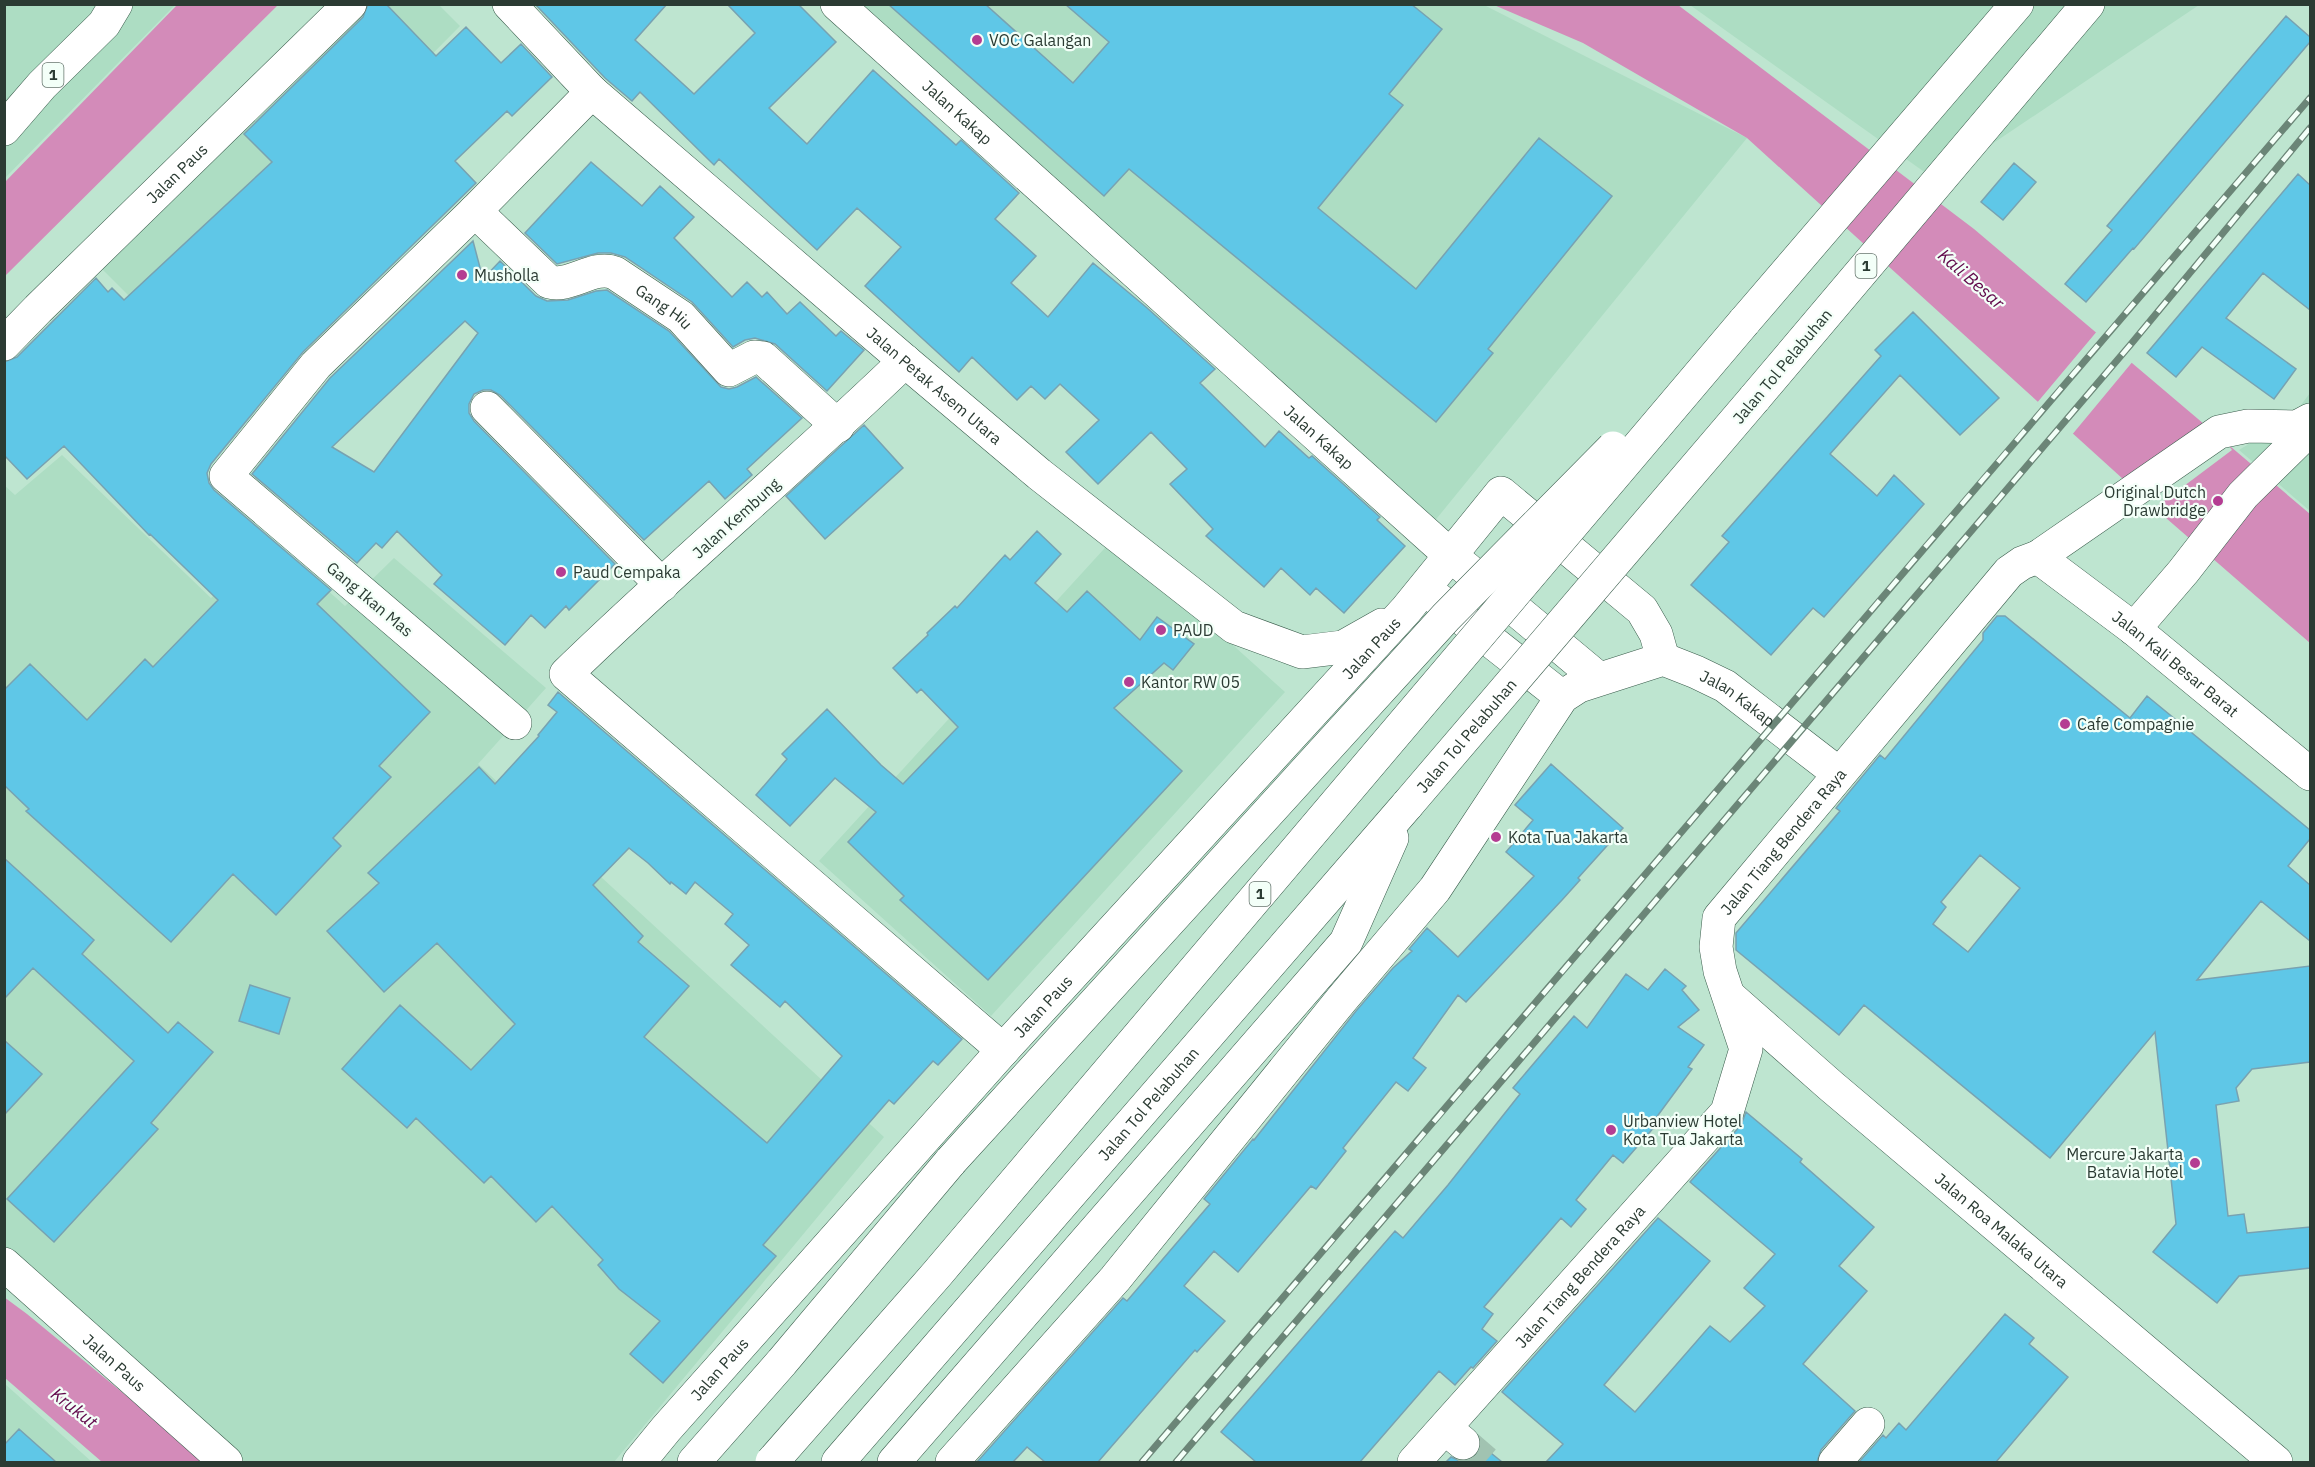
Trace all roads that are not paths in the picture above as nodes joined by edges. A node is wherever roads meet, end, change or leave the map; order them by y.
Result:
1 (137, 4) edge
2 (350, 4) edge
3 (509, 4) edge
4 (837, 4) edge
5 (2017, 4) edge
6 (2088, 4) edge
7 (110, 14) edge
8 (592, 92) junction
9 (4, 129) edge
10 (475, 211) junction
11 (1744, 322) junction
12 (4, 344) edge
13 (905, 361) junction
14 (487, 408) dead end
15 (2310, 420) edge
16 (838, 426) junction
17 (2310, 429) edge
18 (1450, 555) junction
19 (2038, 557) junction
20 (662, 585) junction
21 (1415, 599) junction
22 (2134, 629) junction
23 (1663, 659) junction
24 (1599, 679) junction
25 (1562, 697) junction
26 (514, 723) dead end
27 (1838, 773) junction
28 (2310, 774) edge
29 (1408, 804) junction
30 (1730, 997) junction
31 (1003, 1050) junction
32 (4, 1264) edge
33 (1868, 1424) dead end
34 (226, 1462) edge
35 (639, 1462) edge
36 (694, 1462) edge
37 (772, 1462) edge
38 (838, 1462) edge
39 (894, 1462) edge
40 (952, 1462) edge
41 (1414, 1462) edge
42 (1836, 1462) edge
43 (2276, 1462) edge

1 - 7 main road, 1
2 - 12 main road, Jalan Paus
3 - 8 main road, Jalan Petak Asem Utara
4 - 18 main road, Jalan Kakap
5 - 11 main road, 1
6 - 29 main road, Jalan Tol Pelabuhan / 1, bridge
7 - 9 main road, 1
8 - 10 main road
8 - 13 main road, Jalan Petak Asem Utara
10 - 16 main road, Gang Hiu
10 - 26 main road, Gang Ikan Mas
11 - 36 main road, bridge
11 - 37 main road, 1, bridge
13 - 16 main road, Jalan Kembung
13 - 21 main road, Jalan Petak Asem Utara
14 - 20 main road
15 - 19 main road, Jalan Tiang Bendera Raya
16 - 20 main road, Jalan Kembung
17 - 22 main road
18 - 21 main road, Jalan Paus
18 - 23 main road, Jalan Paus
18 - 24 main road, Jalan Kakap
19 - 22 main road, Jalan Kali Besar Barat
19 - 27 main road, Jalan Tiang Bendera Raya
20 - 31 main road, Jalan Kembung
21 - 25 main road
21 - 31 main road, Jalan Paus
22 - 28 main road, Jalan Kali Besar Barat
23 - 24 main road
23 - 27 main road, Jalan Kakap
24 - 25 main road
25 - 40 main road
27 - 30 main road, Jalan Tiang Bendera Raya
29 - 38 main road, Jalan Tol Pelabuhan / 1
29 - 39 main road
30 - 41 main road, Jalan Tiang Bendera Raya
30 - 43 main road, Jalan Roa Malaka Utara
31 - 35 main road, Jalan Paus
32 - 34 main road, Jalan Paus
33 - 42 main road

